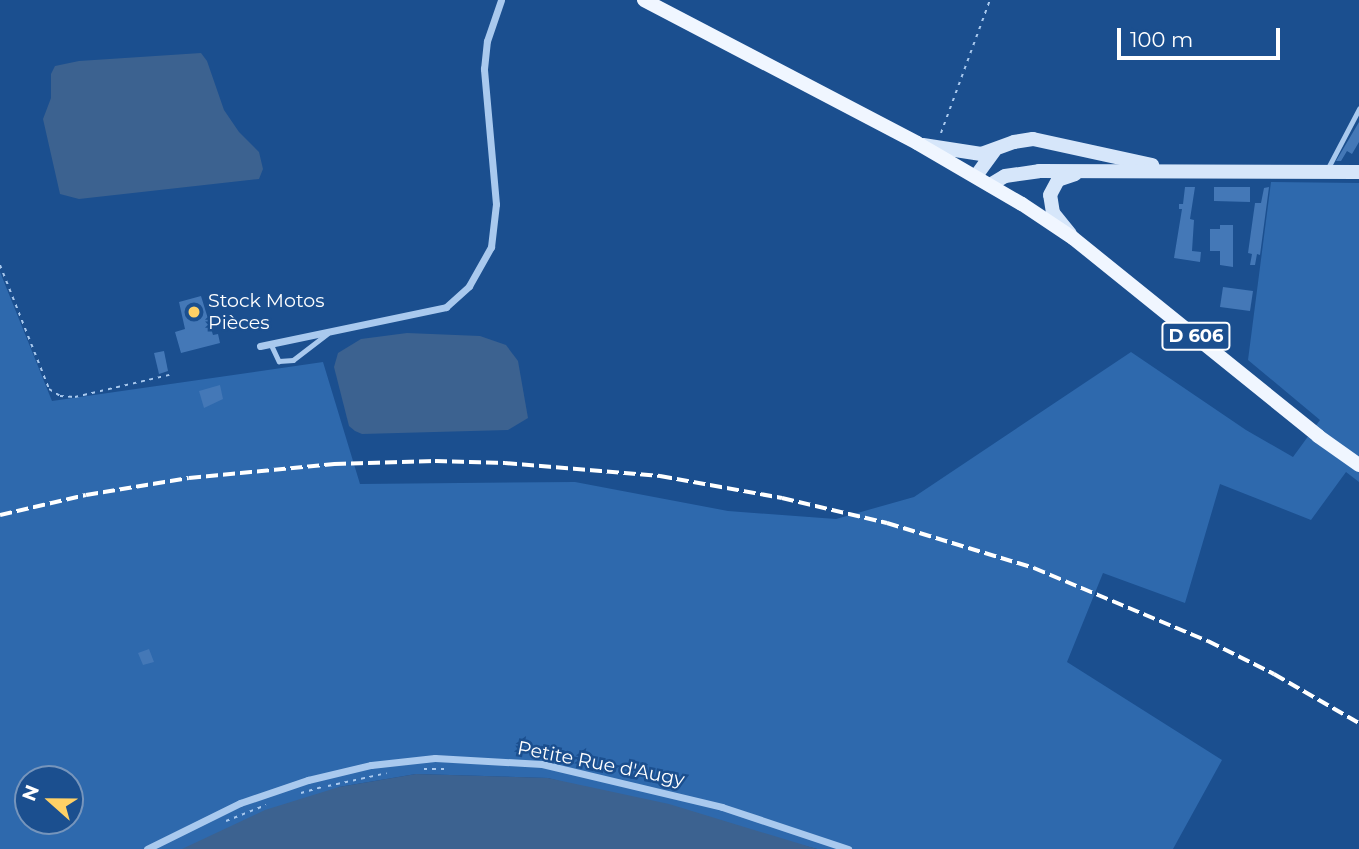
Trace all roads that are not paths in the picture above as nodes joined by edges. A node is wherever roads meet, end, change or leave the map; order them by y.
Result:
1 (501, 0) edge
2 (644, 0) edge
3 (1359, 109) edge
4 (917, 143) junction
5 (1092, 151) junction
6 (994, 152) junction
7 (1088, 170) junction
8 (1181, 171) junction
9 (1328, 172) junction
10 (1359, 172) edge
11 (976, 176) junction
12 (990, 184) junction
13 (1073, 238) junction
14 (331, 331) junction
15 (271, 343) junction
16 (260, 346) dead end
17 (1318, 436) junction
18 (1359, 465) edge
19 (1359, 477) edge
20 (147, 849) edge
21 (848, 849) edge

1 - 14 street
2 - 4 main road, D 606
3 - 9 lane
4 - 6 main road
4 - 11 main road, D 606
5 - 6 main road
5 - 7 main road
5 - 8 main road
6 - 11 main road
7 - 8 main road
7 - 12 main road
7 - 13 main road
8 - 9 main road
9 - 10 main road
11 - 12 main road, D 606
12 - 13 main road, D 606
13 - 17 main road, D 606
14 - 15 street
14 - 15 lane
15 - 16 street
17 - 18 main road, D 606
17 - 19 main road, D 606
20 - 21 street, Petite Rue d'Augy

